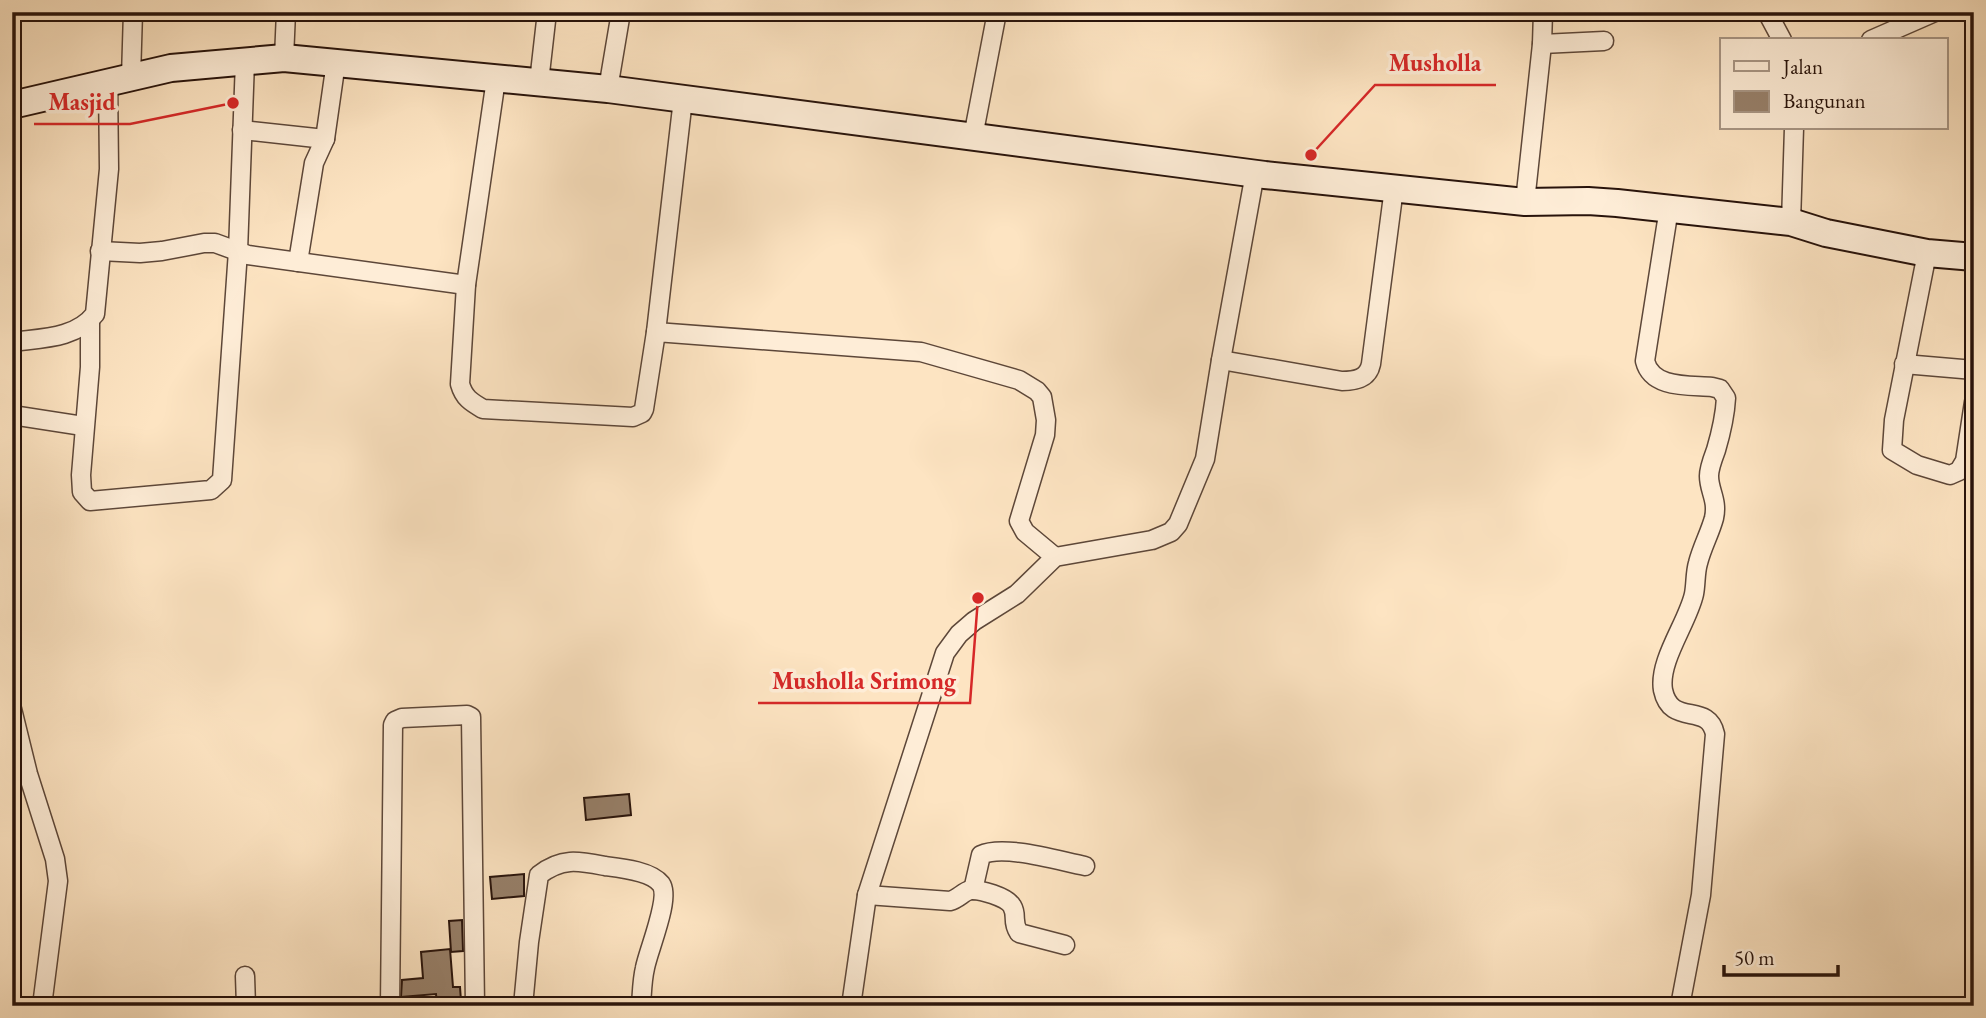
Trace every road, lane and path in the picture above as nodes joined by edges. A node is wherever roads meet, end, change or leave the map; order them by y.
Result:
1 (133, 12) edge
2 (286, 12) edge
3 (547, 12) edge
4 (621, 12) edge
5 (997, 12) edge
6 (1543, 12) edge
7 (1767, 12) edge
8 (1935, 12) edge
9 (1909, 18) edge
10 (1781, 38) edge
11 (1874, 38) edge
12 (1604, 41) dead end
13 (1542, 44) junction
14 (284, 58) junction
15 (245, 61) junction
16 (336, 62) junction
17 (496, 79) junction
18 (120, 80) junction
19 (539, 82) junction
20 (608, 89) junction
21 (683, 99) junction
22 (12, 105) edge
23 (242, 130) junction
24 (1794, 130) edge
25 (973, 137) junction
26 (325, 139) junction
27 (1255, 173) junction
28 (1394, 188) junction
29 (1525, 202) junction
30 (1669, 208) junction
31 (1791, 222) junction
32 (100, 251) junction
33 (238, 251) junction
34 (1927, 253) junction
35 (1974, 257) edge
36 (298, 262) junction
37 (466, 285) junction
38 (90, 320) junction
39 (656, 332) junction
40 (12, 342) edge
41 (1221, 360) junction
42 (1904, 364) junction
43 (1974, 370) edge
44 (1974, 402) edge
45 (12, 415) edge
46 (83, 426) junction
47 (1055, 557) junction
48 (12, 709) edge
49 (1085, 866) dead end
50 (973, 890) junction
51 (867, 895) junction
52 (1065, 945) dead end
53 (245, 976) dead end
54 (43, 1006) edge
55 (246, 1006) edge
56 (390, 1006) edge
57 (475, 1006) edge
58 (523, 1006) edge
59 (641, 1006) edge
60 (852, 1006) edge
61 (1680, 1006) edge

1 - 18 street
2 - 14 street
3 - 19 street
4 - 20 street
5 - 25 street
6 - 13 street
7 - 10 street
8 - 9 street
9 - 11 street
12 - 13 street
13 - 29 street
14 - 15 street
14 - 16 street
15 - 18 street
15 - 23 street
16 - 17 street
16 - 26 street
17 - 19 street
17 - 37 street
18 - 22 street
18 - 32 street
19 - 20 street
20 - 21 street
21 - 25 street
21 - 39 street
23 - 26 street
23 - 33 street
24 - 31 street
25 - 27 street
26 - 36 street
27 - 28 street
27 - 41 street
28 - 29 street
28 - 41 street
29 - 30 street
30 - 31 street
30 - 61 street
31 - 34 street
32 - 33 street
32 - 38 street
33 - 36 street
33 - 46 street
34 - 35 street
34 - 42 street
36 - 37 street
37 - 39 street
38 - 40 street
38 - 46 street
39 - 47 street
41 - 47 street
42 - 43 street
42 - 44 street
45 - 46 street
47 - 51 street
48 - 54 street
49 - 50 street
50 - 51 street
50 - 52 street
51 - 60 street
53 - 55 street
56 - 57 street
58 - 59 street

